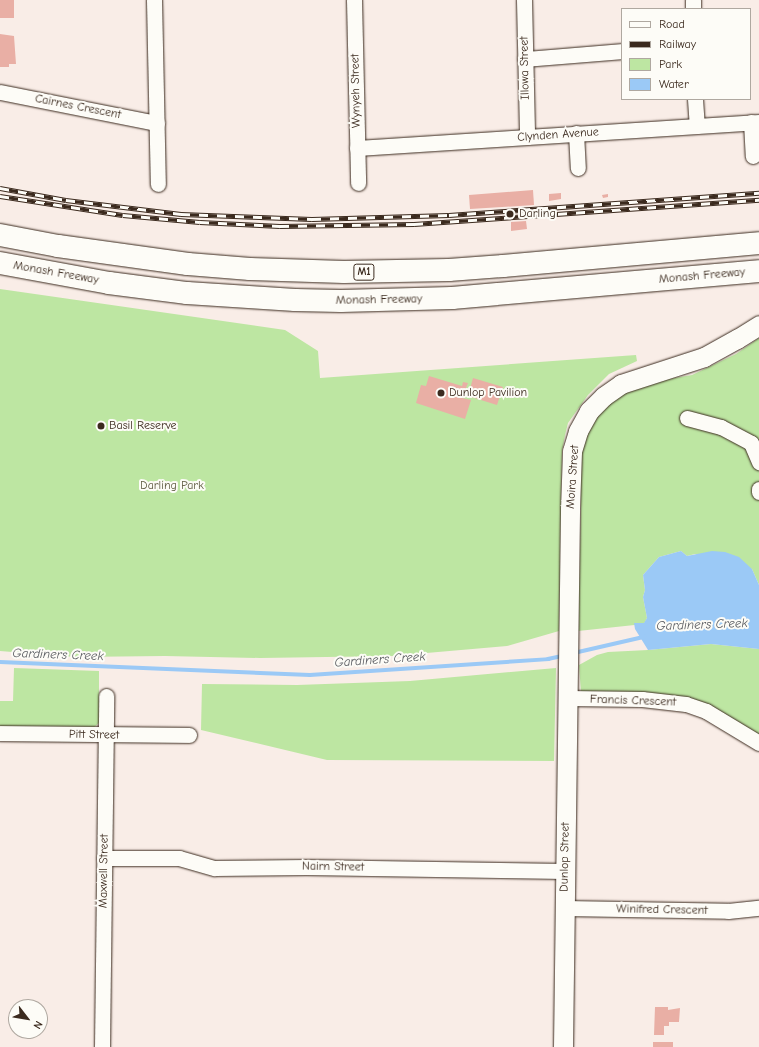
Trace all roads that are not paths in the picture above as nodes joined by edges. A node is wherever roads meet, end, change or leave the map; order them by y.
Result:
1 (154, 0) edge
2 (354, 0) edge
3 (524, 0) edge
4 (621, 51) edge
5 (525, 59) junction
6 (0, 92) edge
7 (695, 100) edge
8 (755, 122) edge
9 (157, 123) junction
10 (697, 126) junction
11 (576, 133) junction
12 (527, 137) junction
13 (357, 148) junction
14 (754, 156) dead end
15 (578, 168) dead end
16 (358, 183) dead end
17 (158, 184) dead end
18 (0, 234) edge
19 (759, 243) edge
20 (0, 263) edge
21 (759, 271) edge
22 (759, 325) edge
23 (687, 418) dead end
24 (759, 462) edge
25 (568, 668) joint
26 (106, 696) dead end
27 (568, 698) junction
28 (0, 733) edge
29 (106, 734) junction
30 (189, 735) dead end
31 (759, 743) edge
32 (104, 858) junction
33 (564, 871) junction
34 (564, 908) junction
35 (759, 908) edge
36 (102, 1047) edge
37 (563, 1047) edge

1 - 9 street
2 - 13 street, Wynyeh Street
3 - 5 street, Illowa Street
4 - 5 street
5 - 12 street, Illowa Street
6 - 9 street, Cairnes Crescent
7 - 10 street
8 - 10 street, Clynden Avenue
8 - 14 street
9 - 17 street
10 - 11 street, Clynden Avenue
11 - 12 street, Clynden Avenue
11 - 15 street
12 - 13 street, Clynden Avenue
13 - 16 street, Wynyeh Street
18 - 19 highway, M1
20 - 21 highway, Monash Freeway
22 - 25 main road, Moira Street
23 - 24 street
25 - 27 main road, Dunlop Street
26 - 29 street, Maxwell Street
27 - 31 street, Francis Crescent
27 - 33 main road, Dunlop Street
28 - 29 street, Pitt Street
29 - 30 street, Pitt Street
29 - 32 street, Maxwell Street
32 - 33 street, Nairn Street
32 - 36 street, Maxwell Street
33 - 34 main road, Dunlop Street
34 - 35 street, Winifred Crescent
34 - 37 main road, Dunlop Street

